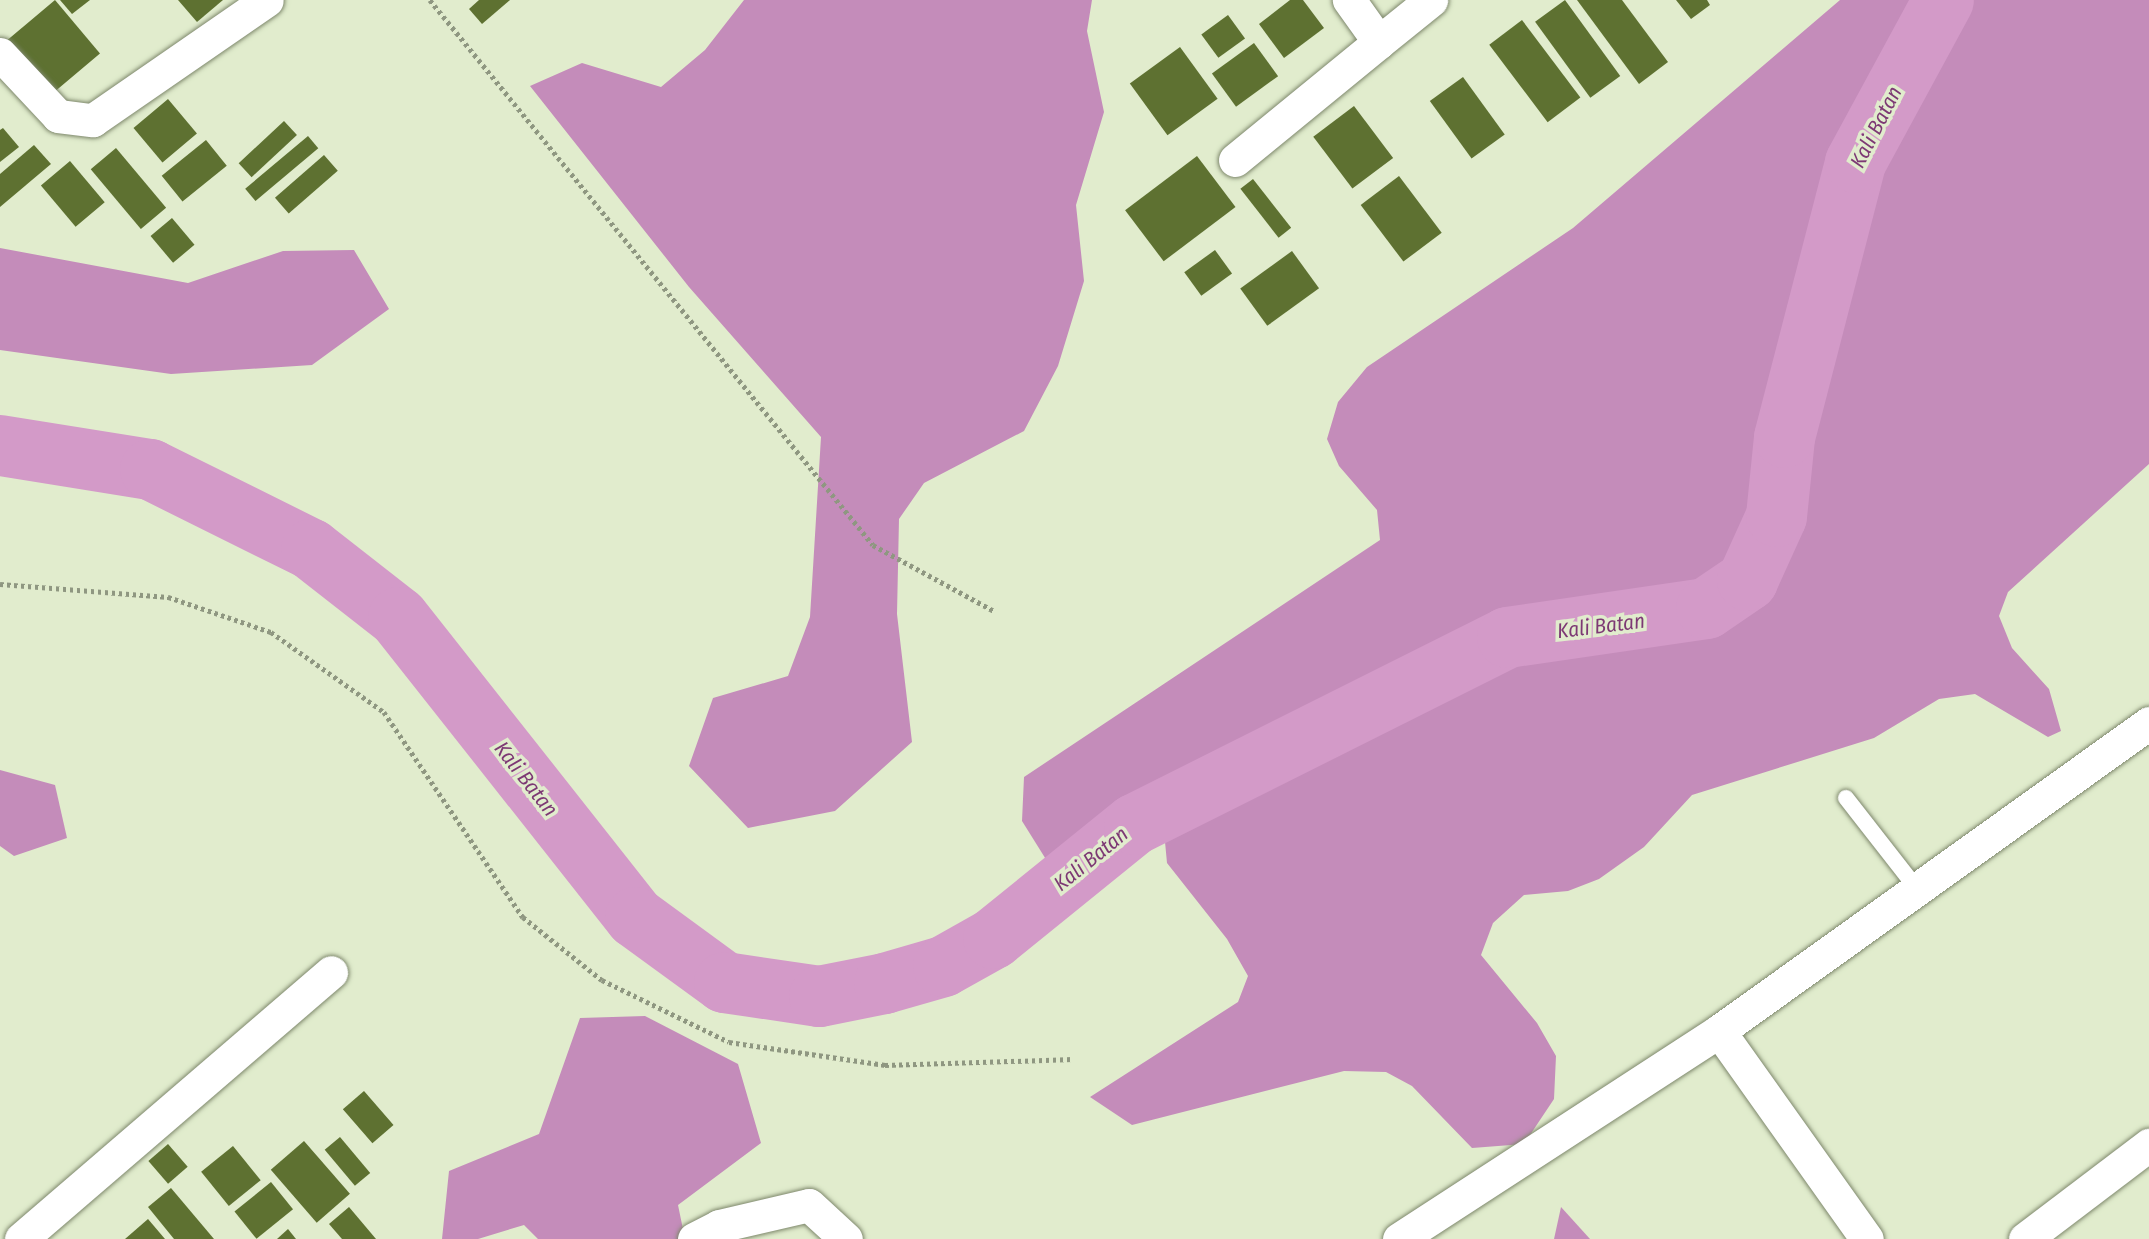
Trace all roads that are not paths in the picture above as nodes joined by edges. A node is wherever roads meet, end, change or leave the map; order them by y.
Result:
1 (267, 0) edge
2 (1349, 0) edge
3 (1431, 0) edge
4 (1379, 42) junction
5 (0, 54) edge
6 (1235, 160) dead end
7 (2149, 723) edge
8 (1846, 798) dead end
9 (1917, 889) junction
10 (331, 972) dead end
11 (1719, 1031) junction
12 (2149, 1144) edge
13 (21, 1239) edge
14 (694, 1239) edge
15 (846, 1239) edge
16 (1399, 1239) edge
17 (1867, 1239) edge
18 (2025, 1239) edge

1 - 5 street
2 - 4 street
3 - 4 street
4 - 6 street
7 - 9 street
8 - 9 lane
9 - 11 street
10 - 13 street
11 - 16 street
11 - 17 street
12 - 18 street
14 - 15 street

